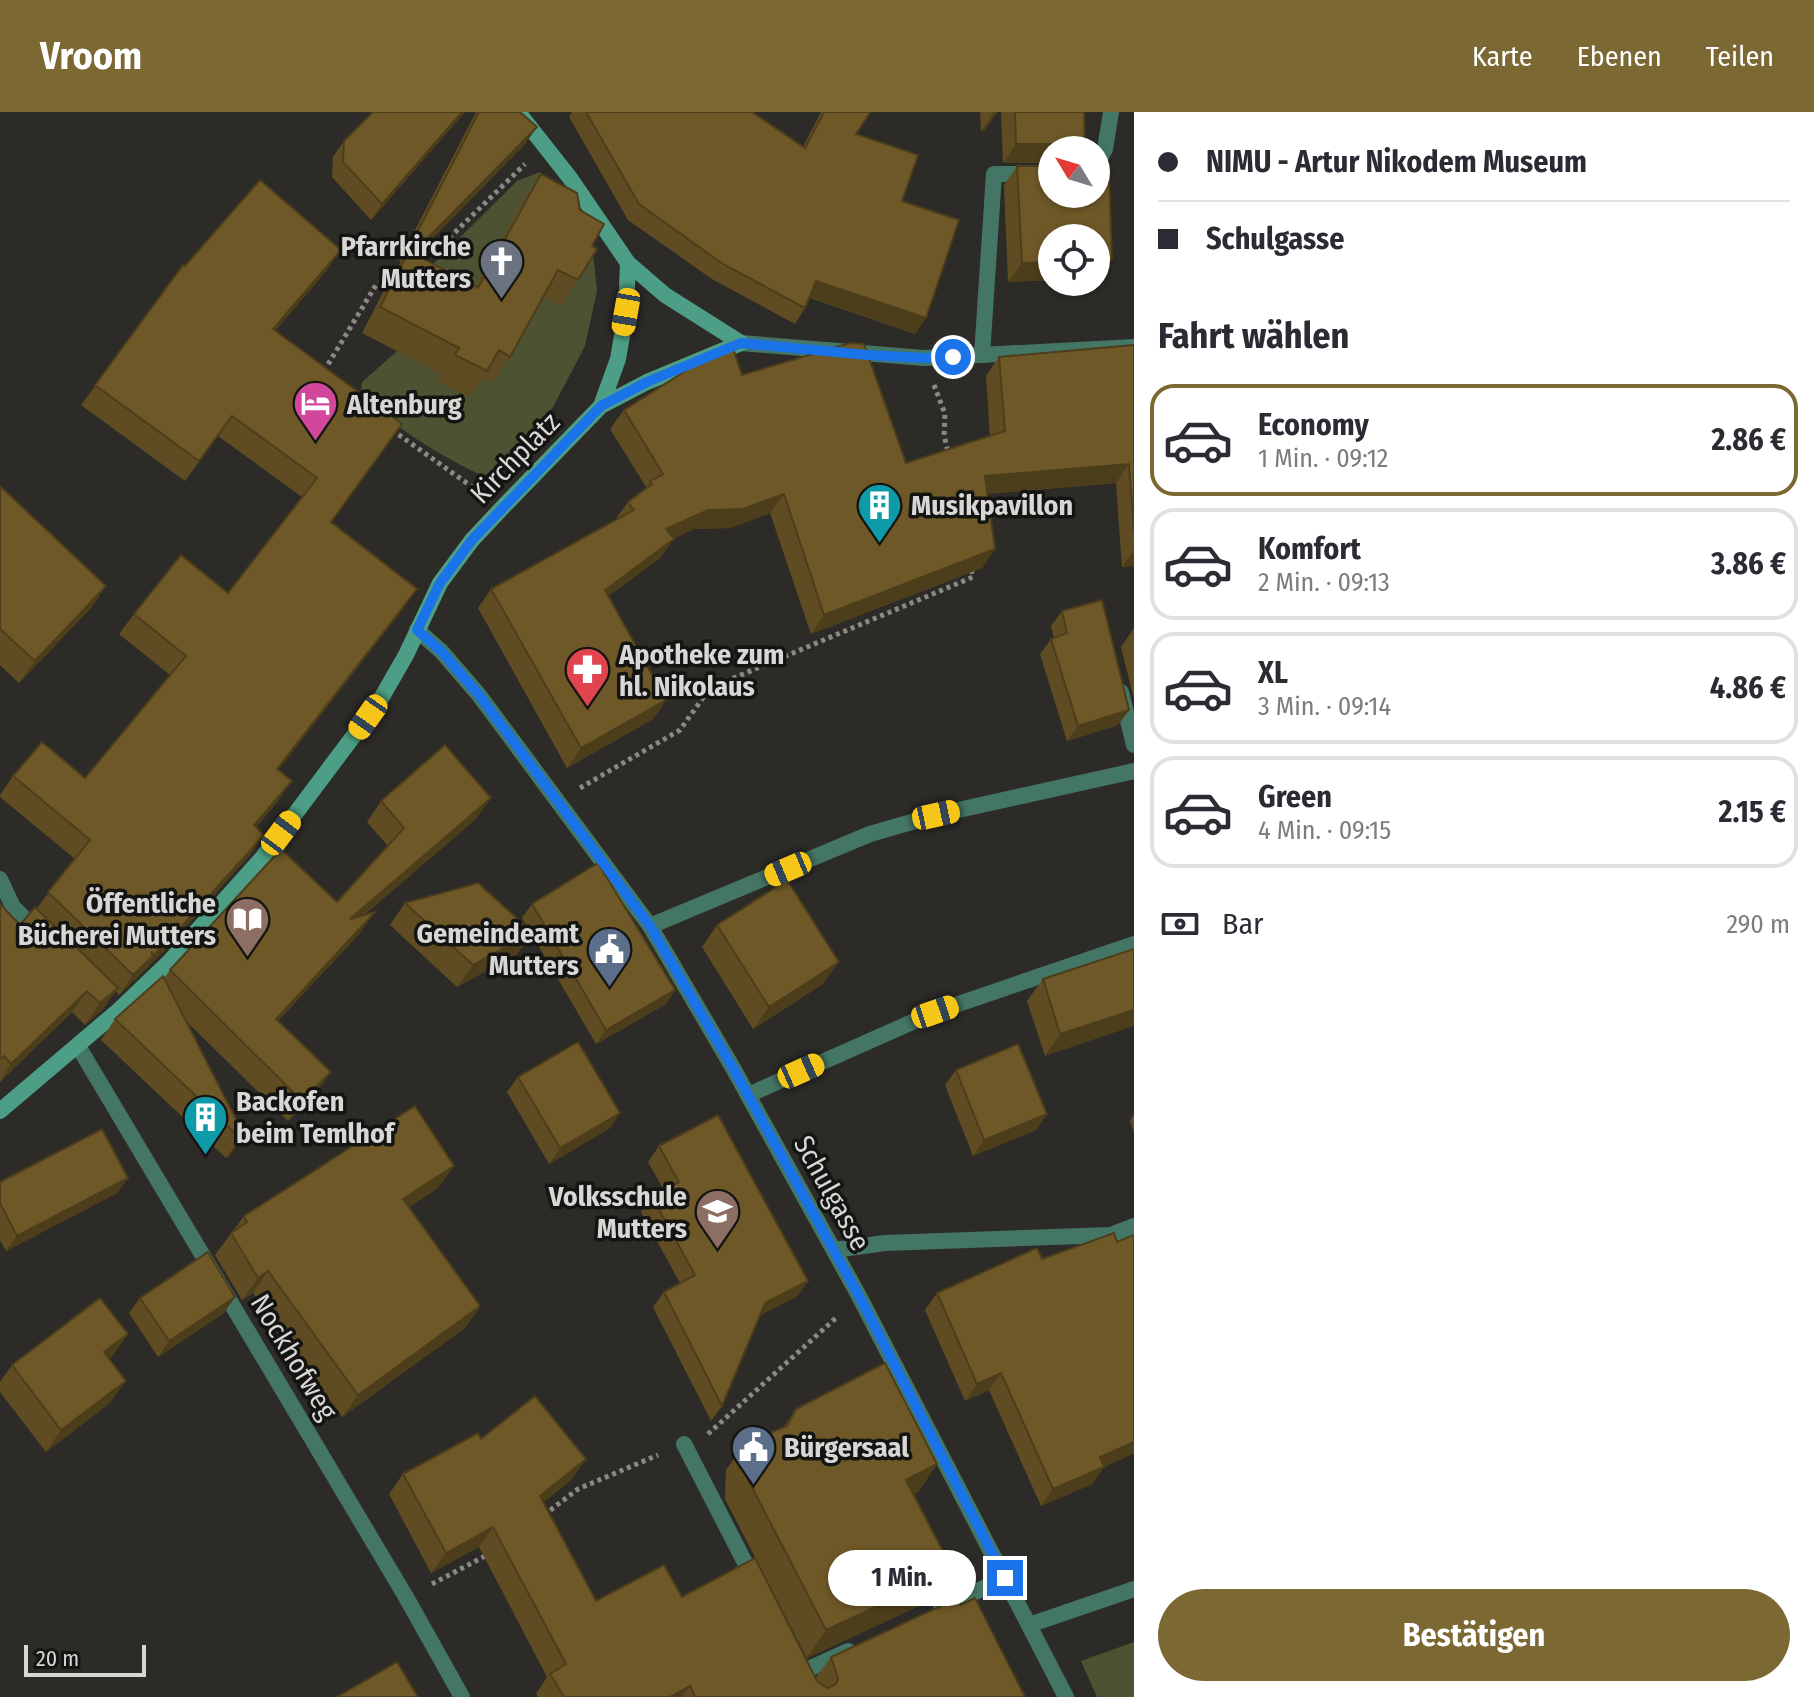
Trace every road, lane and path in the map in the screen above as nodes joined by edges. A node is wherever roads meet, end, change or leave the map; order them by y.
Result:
1 (518, 112) edge
2 (1111, 112) edge
3 (1107, 136) edge
4 (545, 144) junction
5 (1038, 174) edge
6 (628, 263) junction
7 (741, 343) junction
8 (1134, 347) edge
9 (982, 355) junction
10 (924, 358) junction
11 (319, 379) edge
12 (601, 406) junction
13 (385, 425) edge
14 (950, 464) edge
15 (502, 508) junction
16 (970, 563) edge
17 (417, 630) junction
18 (1117, 675) edge
19 (1134, 745) edge
20 (1134, 771) edge
21 (560, 802) junction
22 (0, 879) edge
23 (650, 926) junction
24 (1134, 944) edge
25 (55, 949) edge
26 (78, 1046) junction
27 (748, 1095) junction
28 (0, 1111) edge
29 (1134, 1226) edge
30 (834, 1250) junction
31 (859, 1296) junction
32 (684, 1444) junction
33 (541, 1517) edge
34 (490, 1553) edge
35 (1005, 1578) junction
36 (1134, 1589) edge
37 (760, 1590) edge
38 (406, 1597) junction
39 (926, 1615) edge
40 (1029, 1625) junction
41 (857, 1647) edge
42 (462, 1697) edge
43 (813, 1697) edge
44 (1066, 1697) edge

1 - 4 main road, Kirchplatz
2 - 3 street
4 - 6 main road, Kirchplatz
4 - 11 path
5 - 9 street
6 - 7 main road, Kirchplatz
6 - 12 main road, Kirchplatz
7 - 10 street, Kirchplatz
7 - 12 main road, Kirchplatz
8 - 9 street, Kirchplatz
9 - 10 street, Kirchplatz
10 - 14 path
12 - 15 main road, Kirchplatz
13 - 15 path
15 - 17 main road, Kirchplatz
16 - 21 path
17 - 21 street, Schulgasse
17 - 26 main road, Kirchplatz
18 - 19 street
20 - 23 street
21 - 23 street, Schulgasse
22 - 25 street
23 - 27 street, Schulgasse
24 - 27 street
26 - 28 main road, Kirchplatz
26 - 38 street, Nockhofweg
27 - 30 street, Schulgasse
29 - 30 street
30 - 31 street, Schulgasse
31 - 32 path
31 - 35 street, Schulgasse
32 - 33 path
32 - 37 street
34 - 38 path
35 - 39 street
35 - 40 street, Schulgasse
36 - 40 street
38 - 42 street, Nockhofweg
40 - 44 street, Schulgasse
41 - 43 street

